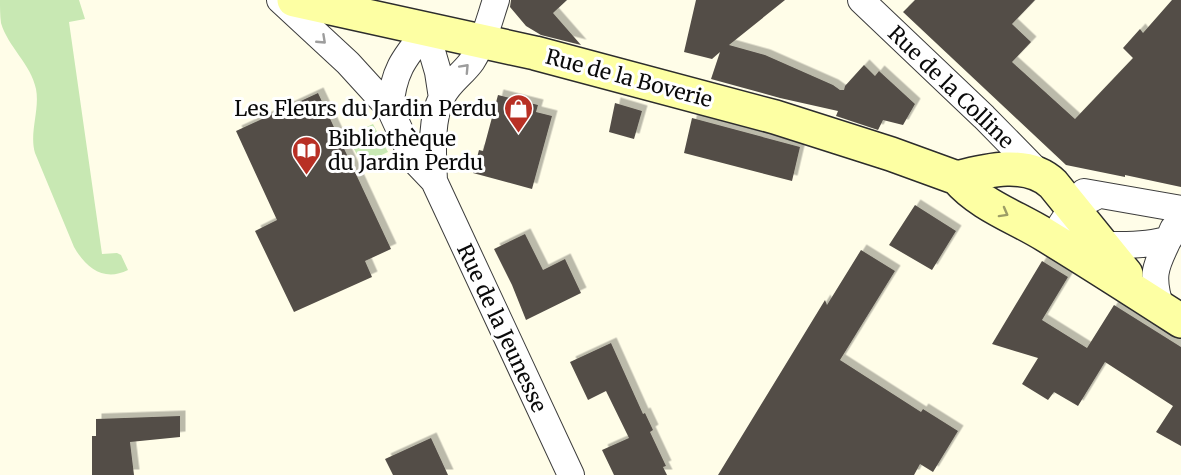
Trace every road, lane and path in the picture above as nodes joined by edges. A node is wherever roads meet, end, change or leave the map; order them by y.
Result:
1 (280, 0) edge
2 (294, 0) edge
3 (372, 0) edge
4 (496, 0) edge
5 (861, 0) edge
6 (417, 29) junction
7 (483, 41) junction
8 (442, 98) junction
9 (390, 109) junction
10 (957, 178) junction
11 (434, 181) junction
12 (1066, 191) junction
13 (1173, 208) edge
14 (1169, 239) junction
15 (1054, 241) junction
16 (1100, 243) junction
17 (1162, 308) edge
18 (571, 475) edge

1 -> 9 street, Rue de la Jeunesse
2 - 6 street, Rue de la Boverie
3 - 6 street
4 - 7 street, Rue de la Jeunesse
5 - 12 street, Rue de la Colline
6 - 7 street, Rue de la Boverie
6 - 8 street, Rue de la Jeunesse
6 - 9 street
8 -> 7 street, Rue de la Jeunesse
7 - 10 street, Rue de la Boverie
8 - 11 street, Rue de la Jeunesse
9 - 11 street, Rue de la Jeunesse
10 - 12 street
10 -> 15 street
11 - 18 street, Rue de la Jeunesse
12 - 13 street
12 - 15 street
12 - 16 street
13 - 14 street
14 - 16 street
14 - 17 street
15 - 16 street
15 - 17 street
16 - 17 street

